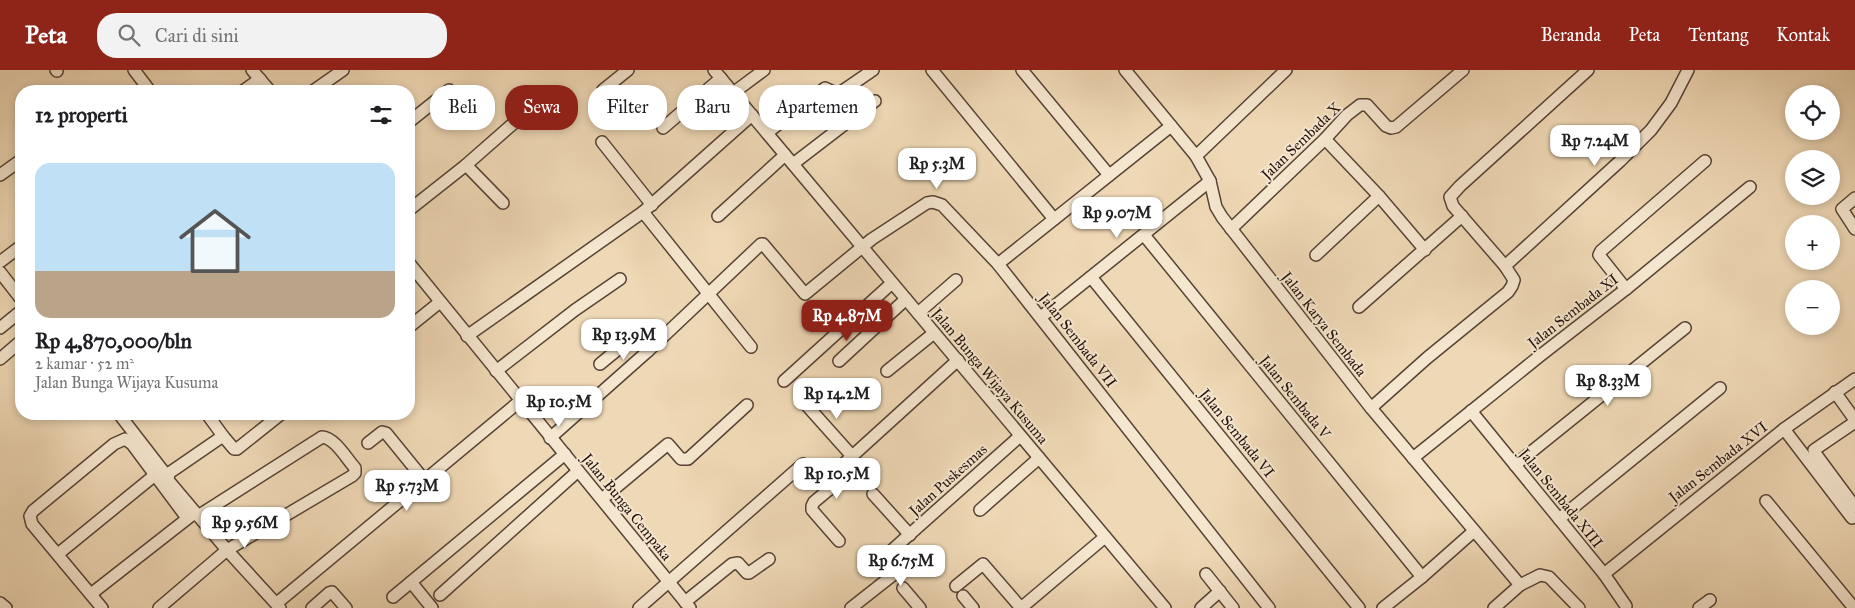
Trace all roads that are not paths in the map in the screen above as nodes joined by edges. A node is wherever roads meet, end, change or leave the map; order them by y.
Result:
1 (134, 70) edge
2 (343, 70) edge
3 (628, 70) edge
4 (764, 70) edge
5 (872, 70) edge
6 (932, 70) edge
7 (1022, 70) edge
8 (1125, 70) edge
9 (1286, 70) edge
10 (1463, 70) edge
11 (1588, 70) edge
12 (1688, 70) edge
13 (718, 74) edge
14 (256, 75) edge
15 (145, 85) edge
16 (248, 85) edge
17 (265, 85) edge
18 (322, 85) edge
19 (609, 85) edge
20 (727, 85) edge
21 (744, 85) edge
22 (430, 105) edge
23 (749, 111) edge
24 (752, 115) junction
25 (415, 117) edge
26 (667, 124) edge
27 (1171, 126) junction
28 (506, 130) edge
29 (832, 130) edge
30 (767, 133) junction
31 (1325, 139) junction
32 (602, 142) dead end
33 (1196, 156) junction
34 (789, 160) junction
35 (1705, 161) dead end
36 (15, 165) edge
37 (466, 165) junction
38 (1109, 175) junction
39 (0, 176) edge
40 (1210, 181) junction
41 (1750, 187) dead end
42 (1379, 196) junction
43 (1855, 198) edge
44 (503, 204) dead end
45 (415, 205) edge
46 (647, 209) junction
47 (718, 216) dead end
48 (1462, 216) junction
49 (1054, 219) junction
50 (1231, 229) junction
51 (1855, 229) edge
52 (1144, 235) junction
53 (862, 247) junction
54 (1425, 250) junction
55 (15, 251) edge
56 (1316, 255) dead end
57 (0, 262) edge
58 (998, 264) junction
59 (1505, 266) junction
60 (415, 271) edge
61 (0, 272) edge
62 (1091, 277) junction
63 (620, 279) dead end
64 (956, 280) dead end
65 (892, 283) junction
66 (1626, 289) junction
67 (15, 291) edge
68 (708, 292) junction
69 (906, 299) junction
70 (440, 302) junction
71 (1359, 307) dead end
72 (918, 313) junction
73 (15, 315) edge
74 (1041, 317) junction
75 (415, 323) edge
76 (0, 328) edge
77 (1685, 328) dead end
78 (934, 333) junction
79 (467, 336) junction
80 (15, 346) edge
81 (751, 347) dead end
82 (648, 351) junction
83 (0, 360) edge
84 (958, 360) junction
85 (839, 361) dead end
86 (600, 364) dead end
87 (888, 370) dead end
88 (496, 371) junction
89 (1855, 379) edge
90 (784, 381) dead end
91 (1720, 388) dead end
92 (1835, 392) junction
93 (802, 400) dead end
94 (520, 401) junction
95 (747, 405) dead end
96 (1371, 408) junction
97 (1471, 411) junction
98 (124, 420) edge
99 (212, 420) edge
100 (273, 420) edge
101 (1855, 421) edge
102 (1784, 429) junction
103 (224, 436) junction
104 (1020, 436) junction
105 (550, 438) junction
106 (368, 443) dead end
107 (565, 454) junction
108 (852, 456) junction
109 (1039, 458) junction
110 (1413, 458) junction
111 (803, 464) dead end
112 (1515, 465) junction
113 (578, 471) junction
114 (155, 475) junction
115 (168, 476) junction
116 (425, 480) junction
117 (872, 494) dead end
118 (602, 499) junction
119 (1766, 501) dead end
120 (980, 510) dead end
121 (1853, 513) edge
122 (193, 515) junction
123 (1559, 519) junction
124 (1474, 531) junction
125 (910, 535) junction
126 (1105, 537) junction
127 (839, 541) dead end
128 (227, 550) junction
129 (58, 554) junction
130 (769, 559) dead end
131 (1206, 574) dead end
132 (1604, 574) junction
133 (1422, 577) junction
134 (410, 582) junction
135 (668, 582) junction
136 (1520, 584) junction
137 (956, 586) dead end
138 (903, 588) dead end
139 (1220, 592) junction
140 (91, 594) junction
141 (440, 595) dead end
142 (963, 596) dead end
143 (393, 597) dead end
144 (1710, 600) dead end
145 (0, 602) edge
146 (1506, 604) edge
147 (687, 605) edge
148 (279, 606) edge
149 (1626, 606) dead end
150 (6, 608) edge
151 (102, 608) edge
152 (159, 608) edge
153 (312, 608) edge
154 (346, 608) edge
155 (432, 608) edge
156 (639, 608) edge
157 (851, 608) edge
158 (920, 608) edge
159 (973, 608) edge
160 (1021, 608) edge
161 (1165, 608) edge
162 (1201, 608) edge
163 (1233, 608) edge
164 (1269, 608) edge
165 (1358, 608) edge
166 (1383, 608) edge
167 (1494, 608) edge
168 (1579, 608) edge
169 (1699, 608) edge
170 (1854, 608) edge

1 - 15 street
2 - 18 street
3 - 19 street
4 - 21 street
5 - 30 street
6 - 49 street
7 - 38 street
8 - 27 street, Jalan Karya Sembada
9 - 33 street
10 - 31 street, Jalan Sembada X
11 - 48 street
12 - 59 street
13 - 20 street, Jalan Bunga Wijaya Kusuma
13 - 26 street
14 - 16 street
14 - 17 street
22 - 25 street
23 - 24 street, Jalan Bunga Wijaya Kusuma
24 - 30 street, Jalan Bunga Wijaya Kusuma
24 - 46 street
27 - 33 street, Jalan Karya Sembada
27 - 38 street
28 - 37 street
29 - 34 street
30 - 34 street, Jalan Bunga Wijaya Kusuma
31 - 42 street
31 - 50 street, Jalan Sembada X
32 - 46 street
33 - 40 street, Jalan Karya Sembada
34 - 47 street
34 - 53 street, Jalan Bunga Wijaya Kusuma
35 - 66 street
36 - 39 street
37 - 44 street
37 - 45 street
38 - 49 street
40 - 50 street, Jalan Karya Sembada
40 - 52 street
41 - 66 street, Jalan Sembada XI
42 - 54 street
42 - 56 street
43 - 51 street
46 - 68 street
46 - 79 street
48 - 54 street
48 - 59 street
49 - 58 street
50 - 96 street, Jalan Karya Sembada
52 - 62 street
52 - 133 street, Jalan Sembada V
53 - 58 street, Jalan Sembada VII
53 - 65 street, Jalan Bunga Wijaya Kusuma
53 - 68 street
54 - 71 street
55 - 57 street
58 - 74 street, Jalan Sembada VII
59 - 96 street
60 - 70 street, Jalan Bunga Cempaka
61 - 67 street
62 - 74 street
62 - 165 street, Jalan Sembada VI
63 - 88 street
64 - 72 street
65 - 69 street, Jalan Bunga Wijaya Kusuma
65 - 90 street
66 - 97 street, Jalan Sembada XI
68 - 81 street
68 - 82 street
69 - 72 street, Jalan Bunga Wijaya Kusuma
69 - 85 street
70 - 75 street
70 - 79 street, Jalan Bunga Cempaka
72 - 78 street, Jalan Bunga Wijaya Kusuma
73 - 76 street
74 - 164 street, Jalan Sembada VII
77 - 112 street
78 - 84 street, Jalan Bunga Wijaya Kusuma
78 - 87 street
79 - 88 street, Jalan Bunga Cempaka
80 - 83 street
82 - 86 street
82 - 105 street
84 - 104 street, Jalan Bunga Wijaya Kusuma
84 - 108 street
88 - 94 street, Jalan Bunga Cempaka
89 - 92 street, Jalan Sembada XVI
91 - 123 street
92 - 101 street
92 - 102 street, Jalan Sembada XVI
93 - 108 street
94 - 105 street, Jalan Bunga Cempaka
94 - 116 street
95 - 118 street
96 - 110 street, Jalan Karya Sembada
97 - 110 street, Jalan Sembada XI
97 - 112 street, Jalan Sembada XIII
98 - 115 street
99 - 103 street
100 - 103 street
101 - 121 street
102 - 121 street
102 - 132 street, Jalan Sembada XVI
103 - 115 street
104 - 109 street, Jalan Bunga Wijaya Kusuma
104 - 125 street, Jalan Puskesmas
105 - 107 street, Jalan Bunga Cempaka
106 - 116 street
107 - 113 street, Jalan Bunga Cempaka
107 - 134 street
108 - 127 street
109 - 120 street
109 - 126 street, Jalan Bunga Wijaya Kusuma
110 - 124 street, Jalan Karya Sembada
111 - 135 street
112 - 123 street, Jalan Sembada XIII
113 - 118 street, Jalan Bunga Cempaka
113 - 141 street
114 - 122 street
114 - 129 street
114 - 129 street
115 - 122 street
116 - 148 street
117 - 125 street
118 - 135 street, Jalan Bunga Cempaka
119 - 170 street
122 - 128 street
122 - 128 street
122 - 140 street
123 - 132 street, Jalan Sembada XIII
124 - 133 street
124 - 136 street, Jalan Karya Sembada
125 - 157 street, Jalan Puskesmas
126 - 160 street
126 - 161 street, Jalan Bunga Wijaya Kusuma
128 - 148 street
128 - 152 street
129 - 140 street
130 - 147 street
131 - 139 street
132 - 149 street, Jalan Sembada XIII
133 - 166 street
134 - 143 street
134 - 155 street
135 - 147 street, Jalan Bunga Cempaka
135 - 156 street
136 - 146 street
136 - 168 street
137 - 160 street
138 - 158 street
139 - 162 street
139 - 163 street
140 - 151 street
142 - 159 street
144 - 169 street
145 - 150 street
146 - 167 street
153 - 154 street

